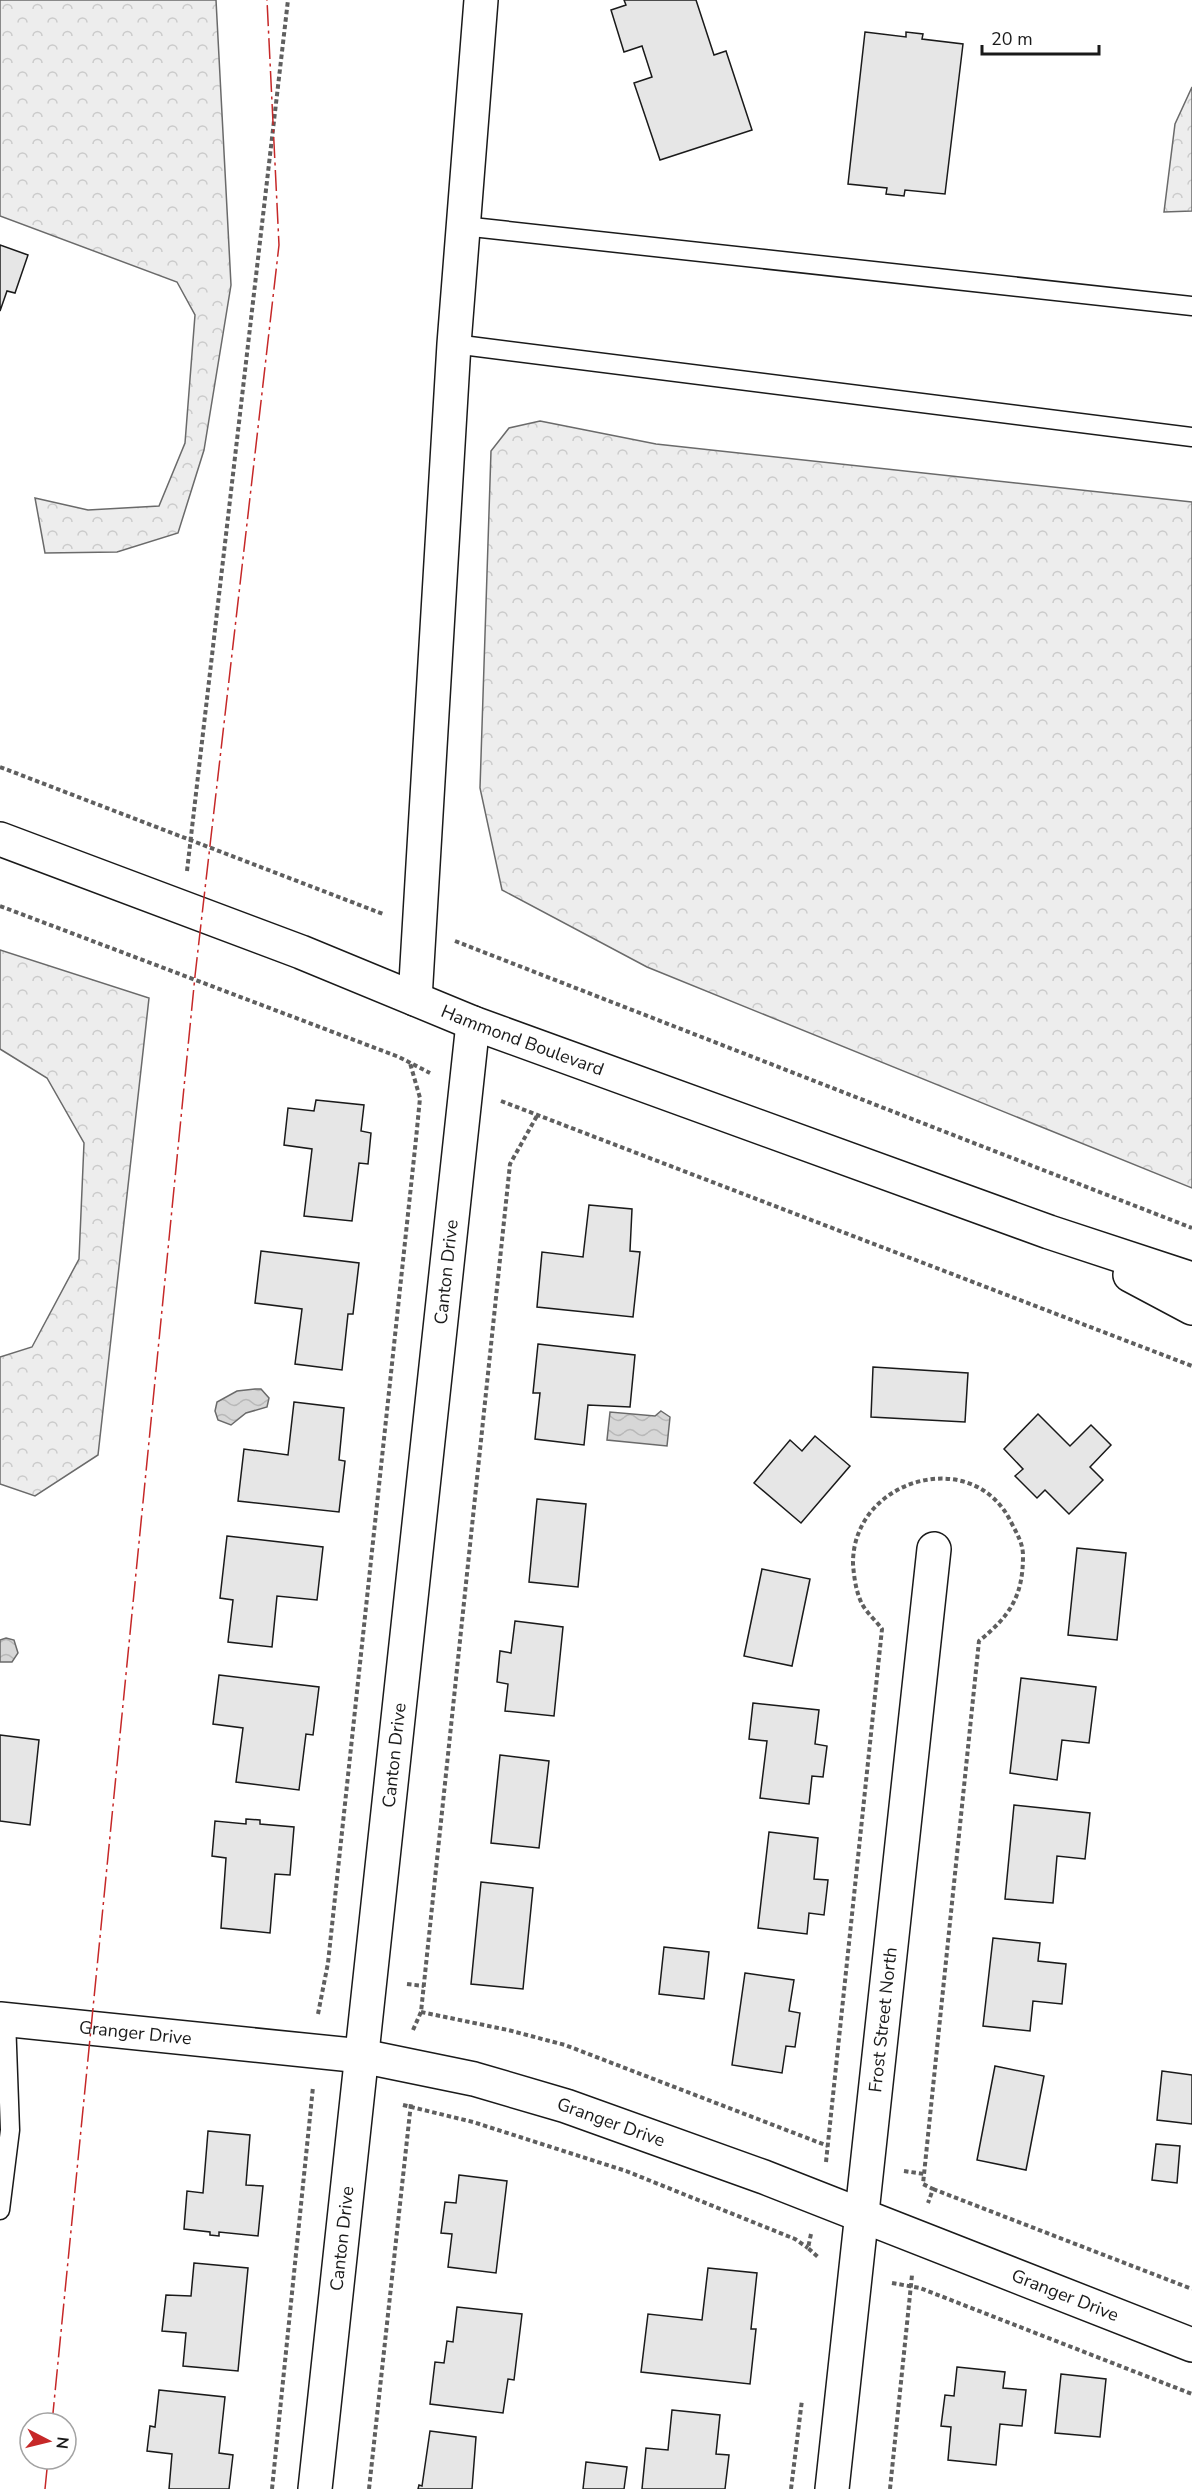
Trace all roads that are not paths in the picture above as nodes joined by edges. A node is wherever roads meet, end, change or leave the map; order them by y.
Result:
1 (481, 0) edge
2 (463, 226) junction
3 (1192, 306) edge
4 (454, 344) junction
5 (1192, 437) edge
6 (0, 839) edge
7 (416, 999) junction
8 (473, 1023) junction
9 (1049, 1232) junction
10 (1192, 1279) edge
11 (1192, 1308) edge
12 (933, 1549) dead end
13 (3, 2019) edge
14 (362, 2056) junction
15 (0, 2210) edge
16 (862, 2218) junction
17 (1192, 2345) edge
18 (315, 2489) edge
19 (832, 2489) edge

1 - 2 street
2 - 3 lane
2 - 4 street
4 - 5 lane
4 - 7 street
6 - 7 street, Hammond Boulevard
7 - 8 street, Hammond Boulevard
8 - 9 street, Hammond Boulevard
8 - 14 street, Canton Drive
9 - 10 street, Hammond Boulevard
9 - 11 street, Hammond Boulevard
12 - 16 street, Frost Street North
13 - 14 street, Granger Drive
13 - 15 lane
14 - 16 street, Granger Drive
14 - 18 street, Canton Drive
16 - 17 street, Granger Drive
16 - 19 street, Frost Street North

